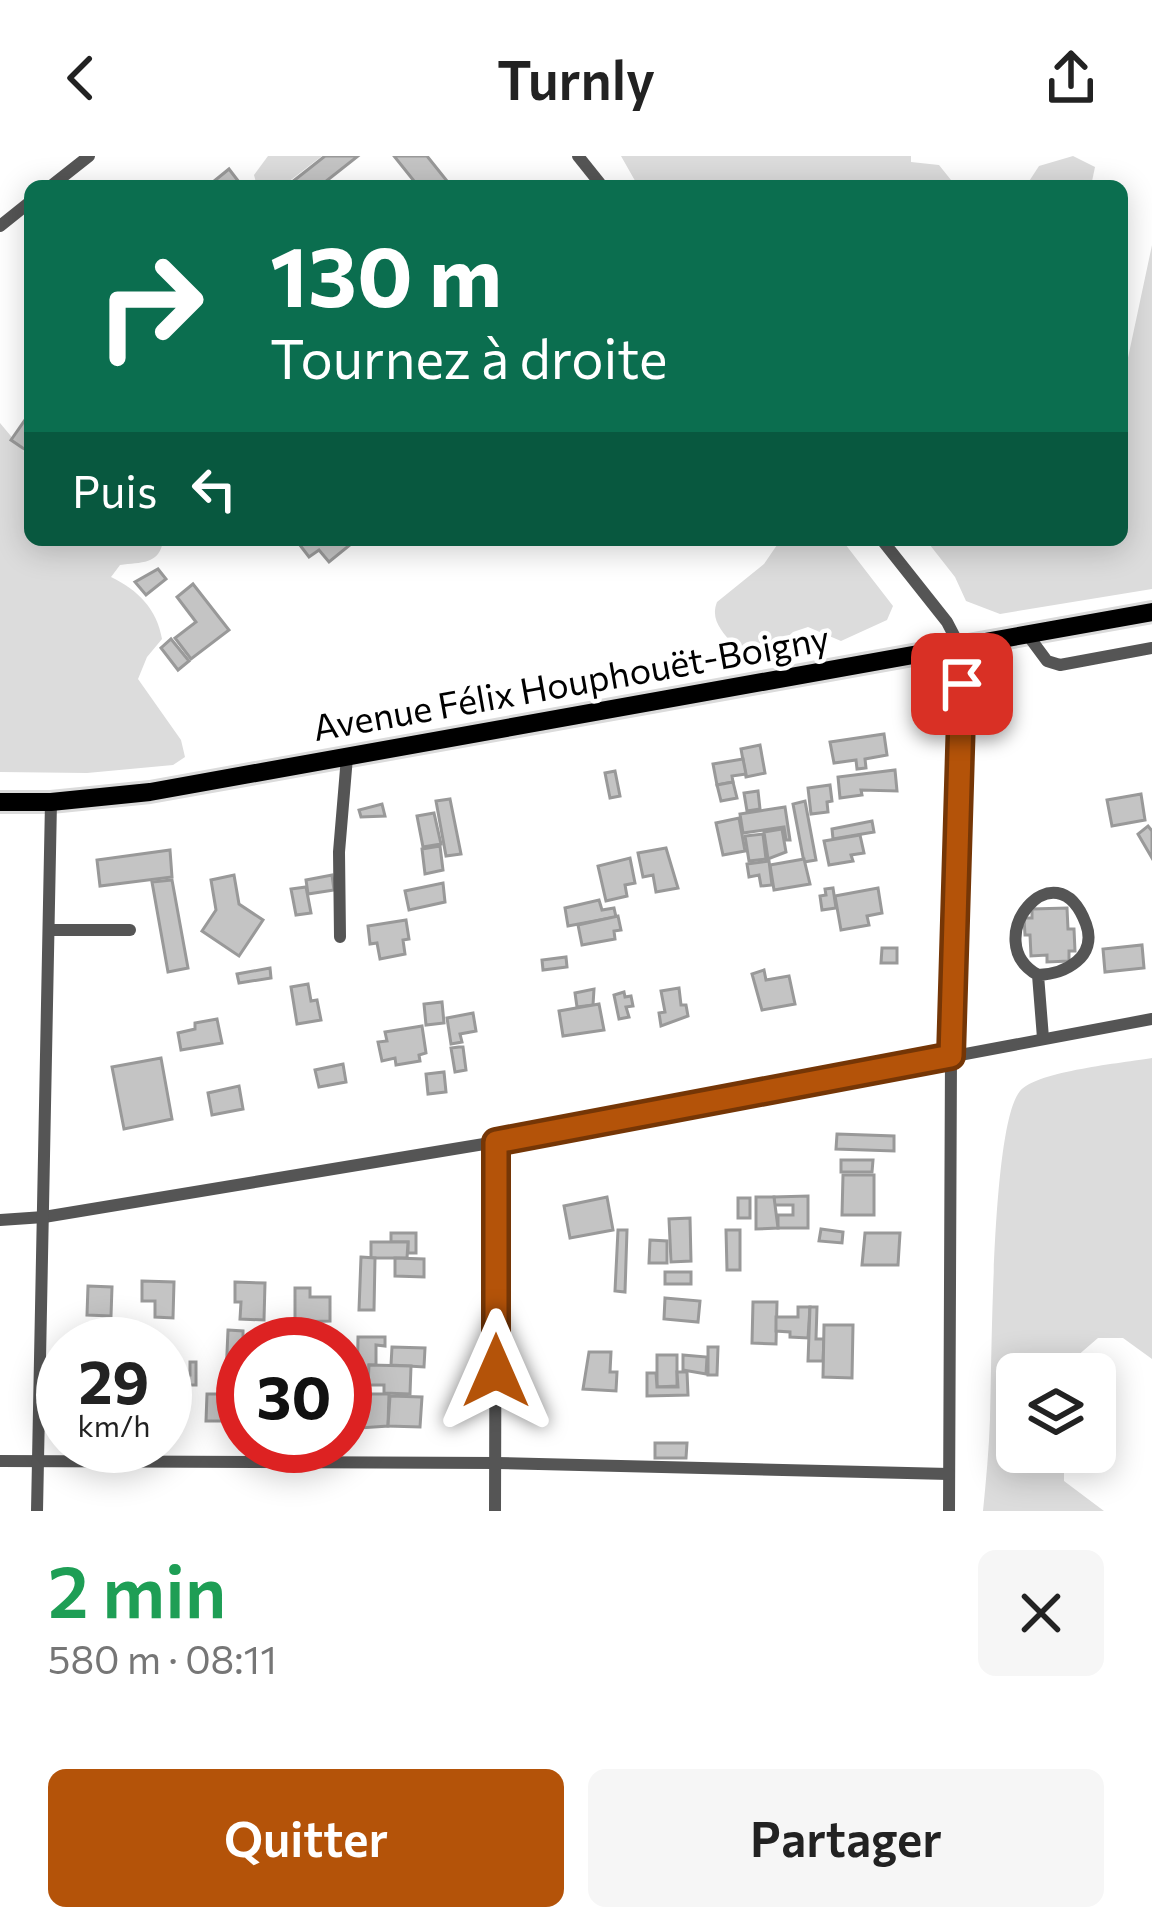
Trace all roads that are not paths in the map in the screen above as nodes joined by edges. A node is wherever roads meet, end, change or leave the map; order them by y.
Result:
1 (89, 156) edge
2 (578, 156) edge
3 (58, 180) edge
4 (597, 180) edge
5 (24, 207) edge
6 (0, 226) edge
7 (887, 546) edge
8 (1152, 611) edge
9 (1027, 634) junction
10 (960, 647) junction
11 (1152, 648) edge
12 (347, 757) junction
13 (0, 802) edge
14 (51, 802) junction
15 (49, 930) junction
16 (130, 930) dead end
17 (340, 937) dead end
18 (1038, 975) junction
19 (1152, 1019) edge
20 (1043, 1038) junction
21 (951, 1056) junction
22 (496, 1142) junction
23 (44, 1217) junction
24 (0, 1220) edge
25 (41, 1317) edge
26 (0, 1461) edge
27 (36, 1462) edge
28 (192, 1462) edge
29 (496, 1463) junction
30 (37, 1473) edge
31 (949, 1474) junction
32 (37, 1511) edge
33 (495, 1511) edge
34 (949, 1511) edge

1 - 3 street
2 - 4 street
5 - 6 street
7 - 10 street
8 - 9 highway, Avenue Félix Houphouët-Boigny
9 - 10 highway, Avenue Félix Houphouët-Boigny
9 - 11 street
10 - 12 highway, Avenue Félix Houphouët-Boigny
10 - 21 street
12 - 14 highway, Avenue Félix Houphouët-Boigny
12 - 17 street
13 - 14 highway, Avenue Félix Houphouët-Boigny
14 - 15 street
15 - 16 street
15 - 23 street
18 - 18 street
18 - 20 street
19 - 20 street
20 - 21 street
21 - 22 street
21 - 31 street
22 - 23 street
22 - 29 street
23 - 24 street
23 - 25 street
26 - 27 street
28 - 29 street
29 - 31 street
29 - 33 street
30 - 32 street
31 - 34 street

